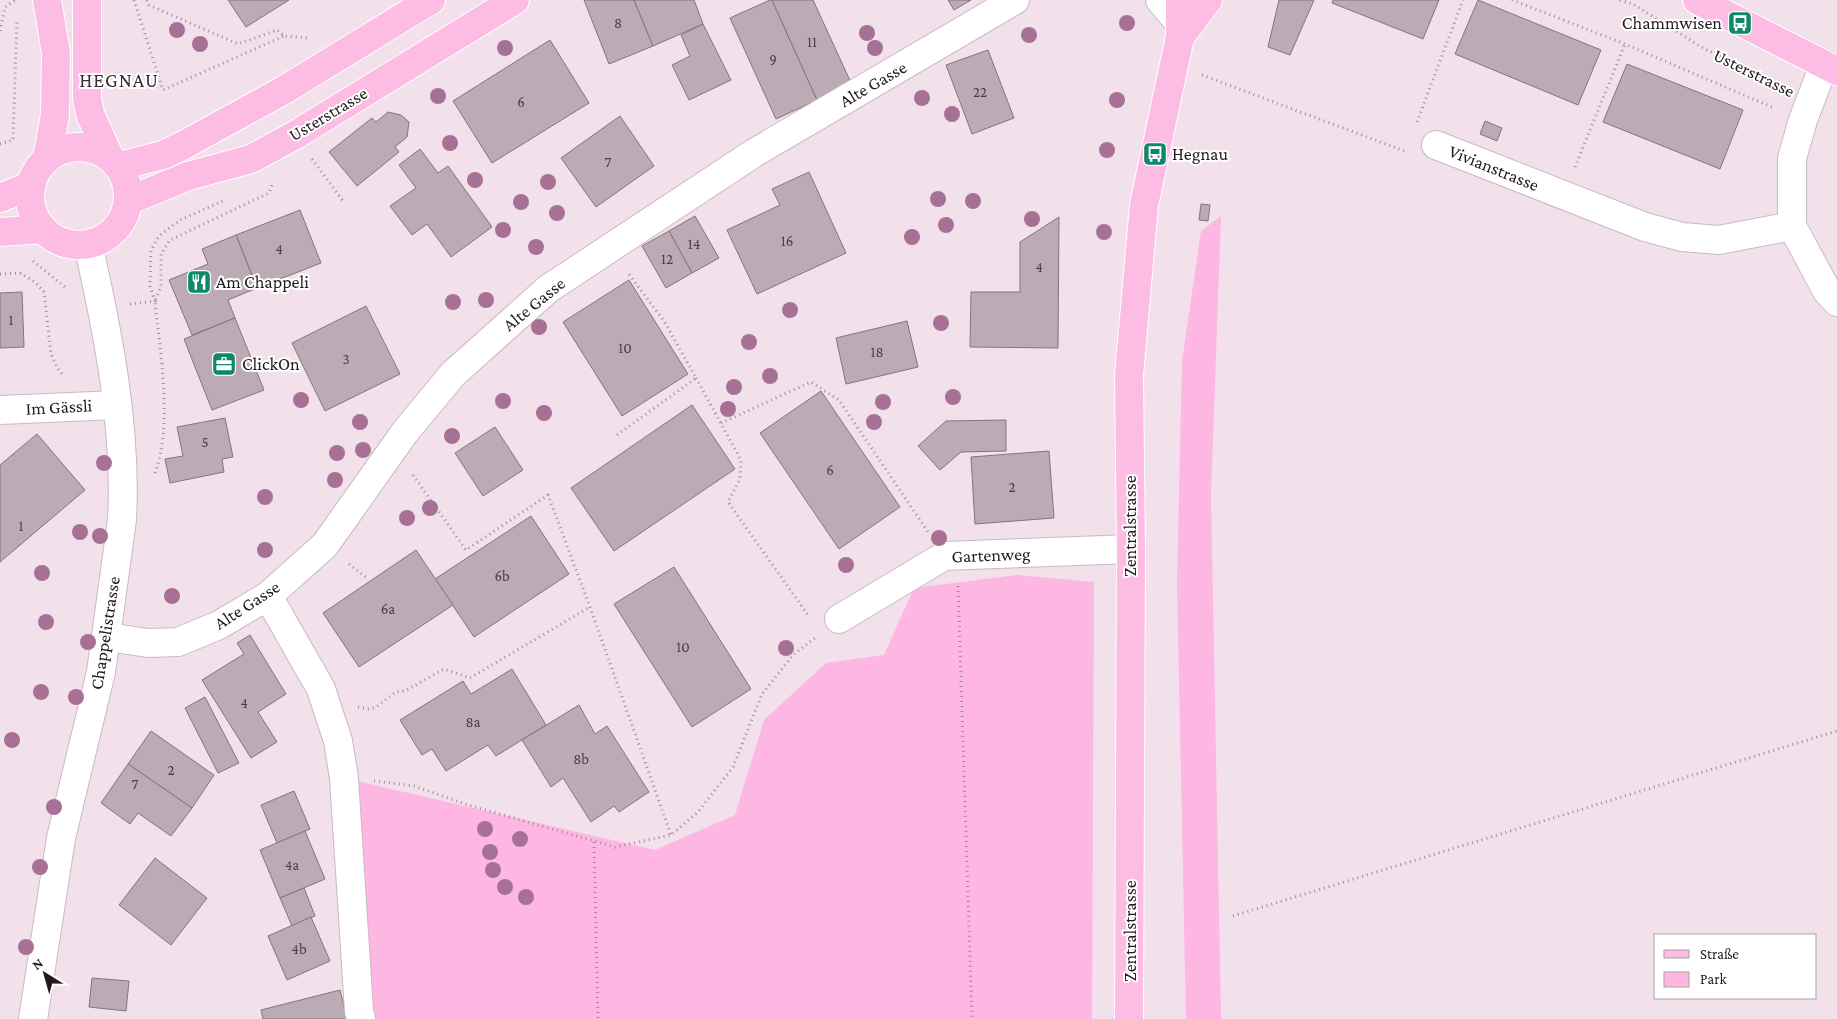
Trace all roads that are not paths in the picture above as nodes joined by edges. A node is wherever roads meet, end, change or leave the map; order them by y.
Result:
1 (47, 0) edge
2 (87, 0) edge
3 (431, 0) edge
4 (515, 0) edge
5 (1015, 0) edge
6 (1160, 0) edge
7 (1208, 0) edge
8 (1697, 0) edge
9 (1180, 20) edge
10 (1830, 68) edge
11 (1436, 145) road end
12 (47, 159) junction
13 (114, 161) junction
14 (32, 185) junction
15 (0, 198) edge
16 (128, 201) junction
17 (1792, 226) junction
18 (43, 228) junction
19 (0, 232) edge
20 (88, 244) junction
21 (1837, 302) edge
22 (118, 406) junction
23 (0, 410) edge
24 (1131, 549) junction
25 (268, 596) junction
26 (830, 626) road end
27 (107, 637) junction
28 (33, 1019) edge
29 (360, 1019) edge
30 (1129, 1019) edge

1 - 12 main road
2 - 13 main road
3 - 13 main road
4 - 16 main road, Usterstrasse
5 - 25 street, Alte Gasse
6 - 9 street
7 - 9 main road, Zentralstrasse
8 - 10 main road
9 - 24 main road, Zentralstrasse
10 - 17 street
11 - 17 street, Vivianstrasse
12 - 13 main road
12 - 14 main road
13 - 16 main road
14 - 15 main road
14 - 18 main road
16 - 20 main road
17 - 21 street
18 - 19 main road
18 - 20 main road
20 - 22 street, Chappelistrasse
22 - 23 street, Im Gässli
22 - 27 street, Chappelistrasse
24 - 26 street, Gartenweg
24 - 30 main road, Zentralstrasse
25 - 27 street, Alte Gasse
25 - 29 street
27 - 28 street, Chappelistrasse

